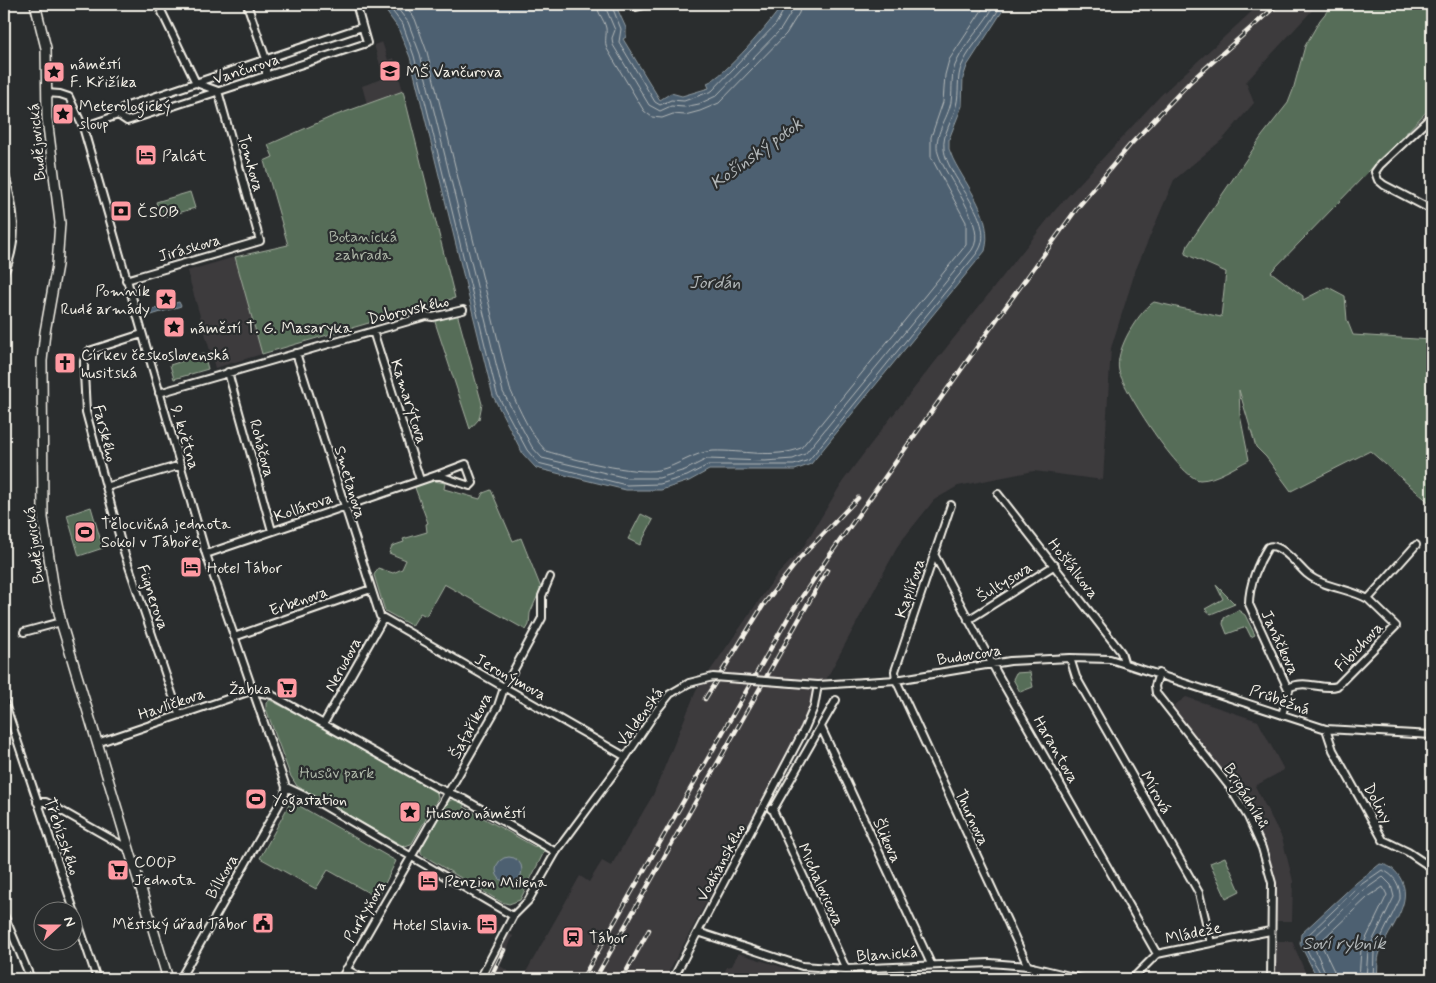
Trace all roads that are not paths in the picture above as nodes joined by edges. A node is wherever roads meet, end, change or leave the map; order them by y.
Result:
1 (35, 4) edge
2 (158, 4) edge
3 (247, 4) edge
4 (356, 4) edge
5 (629, 4) edge
6 (650, 4) edge
7 (362, 27) junction
8 (266, 59) junction
9 (266, 76) junction
10 (196, 83) junction
11 (218, 91) junction
12 (46, 93) junction
13 (118, 115) junction
14 (1432, 116) edge
15 (83, 127) junction
16 (4, 171) edge
17 (1432, 210) edge
18 (260, 242) joint
19 (4, 273) edge
20 (126, 280) junction
21 (463, 310) dead end
22 (373, 331) junction
23 (142, 334) junction
24 (296, 353) junction
25 (228, 372) junction
26 (158, 392) junction
27 (181, 465) junction
28 (437, 475) junction
29 (420, 480) junction
30 (106, 487) junction
31 (998, 494) dead end
32 (950, 505) dead end
33 (344, 506) junction
34 (272, 531) junction
35 (1416, 545) dead end
36 (206, 554) junction
37 (935, 556) junction
38 (1055, 565) junction
39 (550, 577) dead end
40 (371, 589) junction
41 (1368, 599) junction
42 (382, 619) junction
43 (968, 620) junction
44 (61, 622) junction
45 (24, 632) dead end
46 (234, 637) junction
47 (1070, 658) junction
48 (1124, 662) junction
49 (992, 664) junction
50 (1159, 673) junction
51 (896, 680) junction
52 (818, 685) junction
53 (504, 688) junction
54 (1288, 689) junction
55 (253, 691) junction
56 (836, 700) dead end
57 (4, 701) edge
58 (179, 714) junction
59 (6, 715) edge
60 (1282, 715) junction
61 (324, 723) junction
62 (821, 728) junction
63 (1326, 729) junction
64 (1432, 735) edge
65 (97, 743) junction
66 (626, 757) junction
67 (286, 787) junction
68 (449, 792) junction
69 (37, 802) junction
70 (766, 805) junction
71 (773, 810) junction
72 (129, 849) junction
73 (556, 852) junction
74 (411, 856) junction
75 (1432, 868) edge
76 (4, 915) edge
77 (513, 916) junction
78 (1270, 931) junction
79 (698, 932) junction
80 (1211, 943) junction
81 (1157, 954) junction
82 (931, 964) junction
83 (1030, 967) junction
84 (346, 969) junction
85 (846, 969) junction
86 (31, 979) edge
87 (97, 979) edge
88 (168, 979) edge
89 (180, 979) edge
90 (341, 979) edge
91 (364, 979) edge
92 (480, 979) edge
93 (673, 979) edge
94 (1031, 979) edge
95 (1082, 979) edge
96 (1132, 979) edge
97 (1271, 979) edge

1 - 12 main road
2 - 10 street
3 - 8 street
4 - 7 street, Vančurova
5 - 6 street
7 - 8 street, Vančurova
7 - 9 street, Vančurova
8 - 9 street
8 - 10 street, Vančurova
9 - 11 street, Vančurova
10 - 11 street
10 - 13 street, Vančurova
11 - 13 street, Vančurova
11 - 18 street, Tomkova
12 - 15 street, 9. května
12 - 44 main road, Budějovická
13 - 15 street, Vančurova
14 - 17 street
15 - 20 street, 9. května
16 - 19 street
18 - 20 street, Jiráskova
20 - 23 street, 9. května
21 - 22 street, Dobrovského
22 - 24 street, Dobrovského
22 - 29 street, Kamarýtova
23 - 26 street, 9. května
23 - 30 street, Farského
24 - 25 street, Dobrovského
24 - 33 street, Smetanova
25 - 26 street, Dobrovského
25 - 34 street, Roháčova
26 - 27 street, 9. května
27 - 30 street
27 - 36 street, 9. května
28 - 28 street, Kollárova
28 - 29 street, Kollárova
29 - 33 street, Kollárova
30 - 58 street, Fügnerova
31 - 38 street, Hošťálkova
32 - 37 street, Kaplířova
33 - 34 street, Kollárova
33 - 40 street, Smetanova
34 - 36 street, Kollárova
35 - 41 street, Fibichova
36 - 46 street, 9. května
37 - 43 street, Harantova
37 - 51 street, Kaplířova
38 - 43 street, Šultysova
38 - 48 street, Hošťálkova
39 - 53 street, Šafaříkova
40 - 42 street, Smetanova
40 - 46 street, Erbenova
41 - 54 street, Fibichova
41 - 54 street, Janáčkova
42 - 53 street, Jeronýmova
42 - 61 street, Nerudova
43 - 49 street, Harantova
44 - 45 street
44 - 65 main road, Budějovická
46 - 55 street, 9. května
47 - 48 street, Budovcova
47 - 49 street, Budovcova
47 - 80 street, Mírová
48 - 50 street, Průběžná
49 - 51 street, Budovcova
49 - 81 street, Harantova
50 - 60 street, Průběžná
50 - 78 street, Brigádníků
51 - 52 street, Budovcova
51 - 83 street, Thurnova
52 - 66 street, Valdenská, bridge
52 - 70 street, Vodňanského
53 - 66 street, Jeronýmova
53 - 68 street, Šafaříkova
54 - 60 street
55 - 58 street, Havlíčkova
55 - 61 street
55 - 67 street
56 - 62 street
57 - 59 street, Třebízského
58 - 65 street, Havlíčkova
59 - 69 street, Třebízského
60 - 63 street, Průběžná
61 - 68 street
62 - 71 street
62 - 82 street, Šlikova
63 - 64 street, Průběžná
63 - 75 street, Doliny
65 - 72 main road, Budějovická
66 - 73 street, Valdenská
67 - 74 street
67 - 89 street, Bílkova
68 - 73 street
68 - 74 street
69 - 72 street
69 - 87 street, Třebízského
70 - 71 street
70 - 79 street, Vodňanského
71 - 85 street, Michalovicova
72 - 88 main road, Budějovická
73 - 77 street
74 - 77 street
74 - 84 street, Purkyňova
76 - 86 street
77 - 92 street
78 - 80 street, Mládeže
78 - 97 street, Brigádníků
79 - 85 street, Blanická
79 - 93 street, Vodňanského
80 - 81 street, Mládeže
81 - 96 street, Mládeže
82 - 83 street, Blanická
82 - 85 street, Blanická
83 - 94 street
83 - 95 street, Blanická
84 - 90 street, Purkyňova
84 - 91 street

